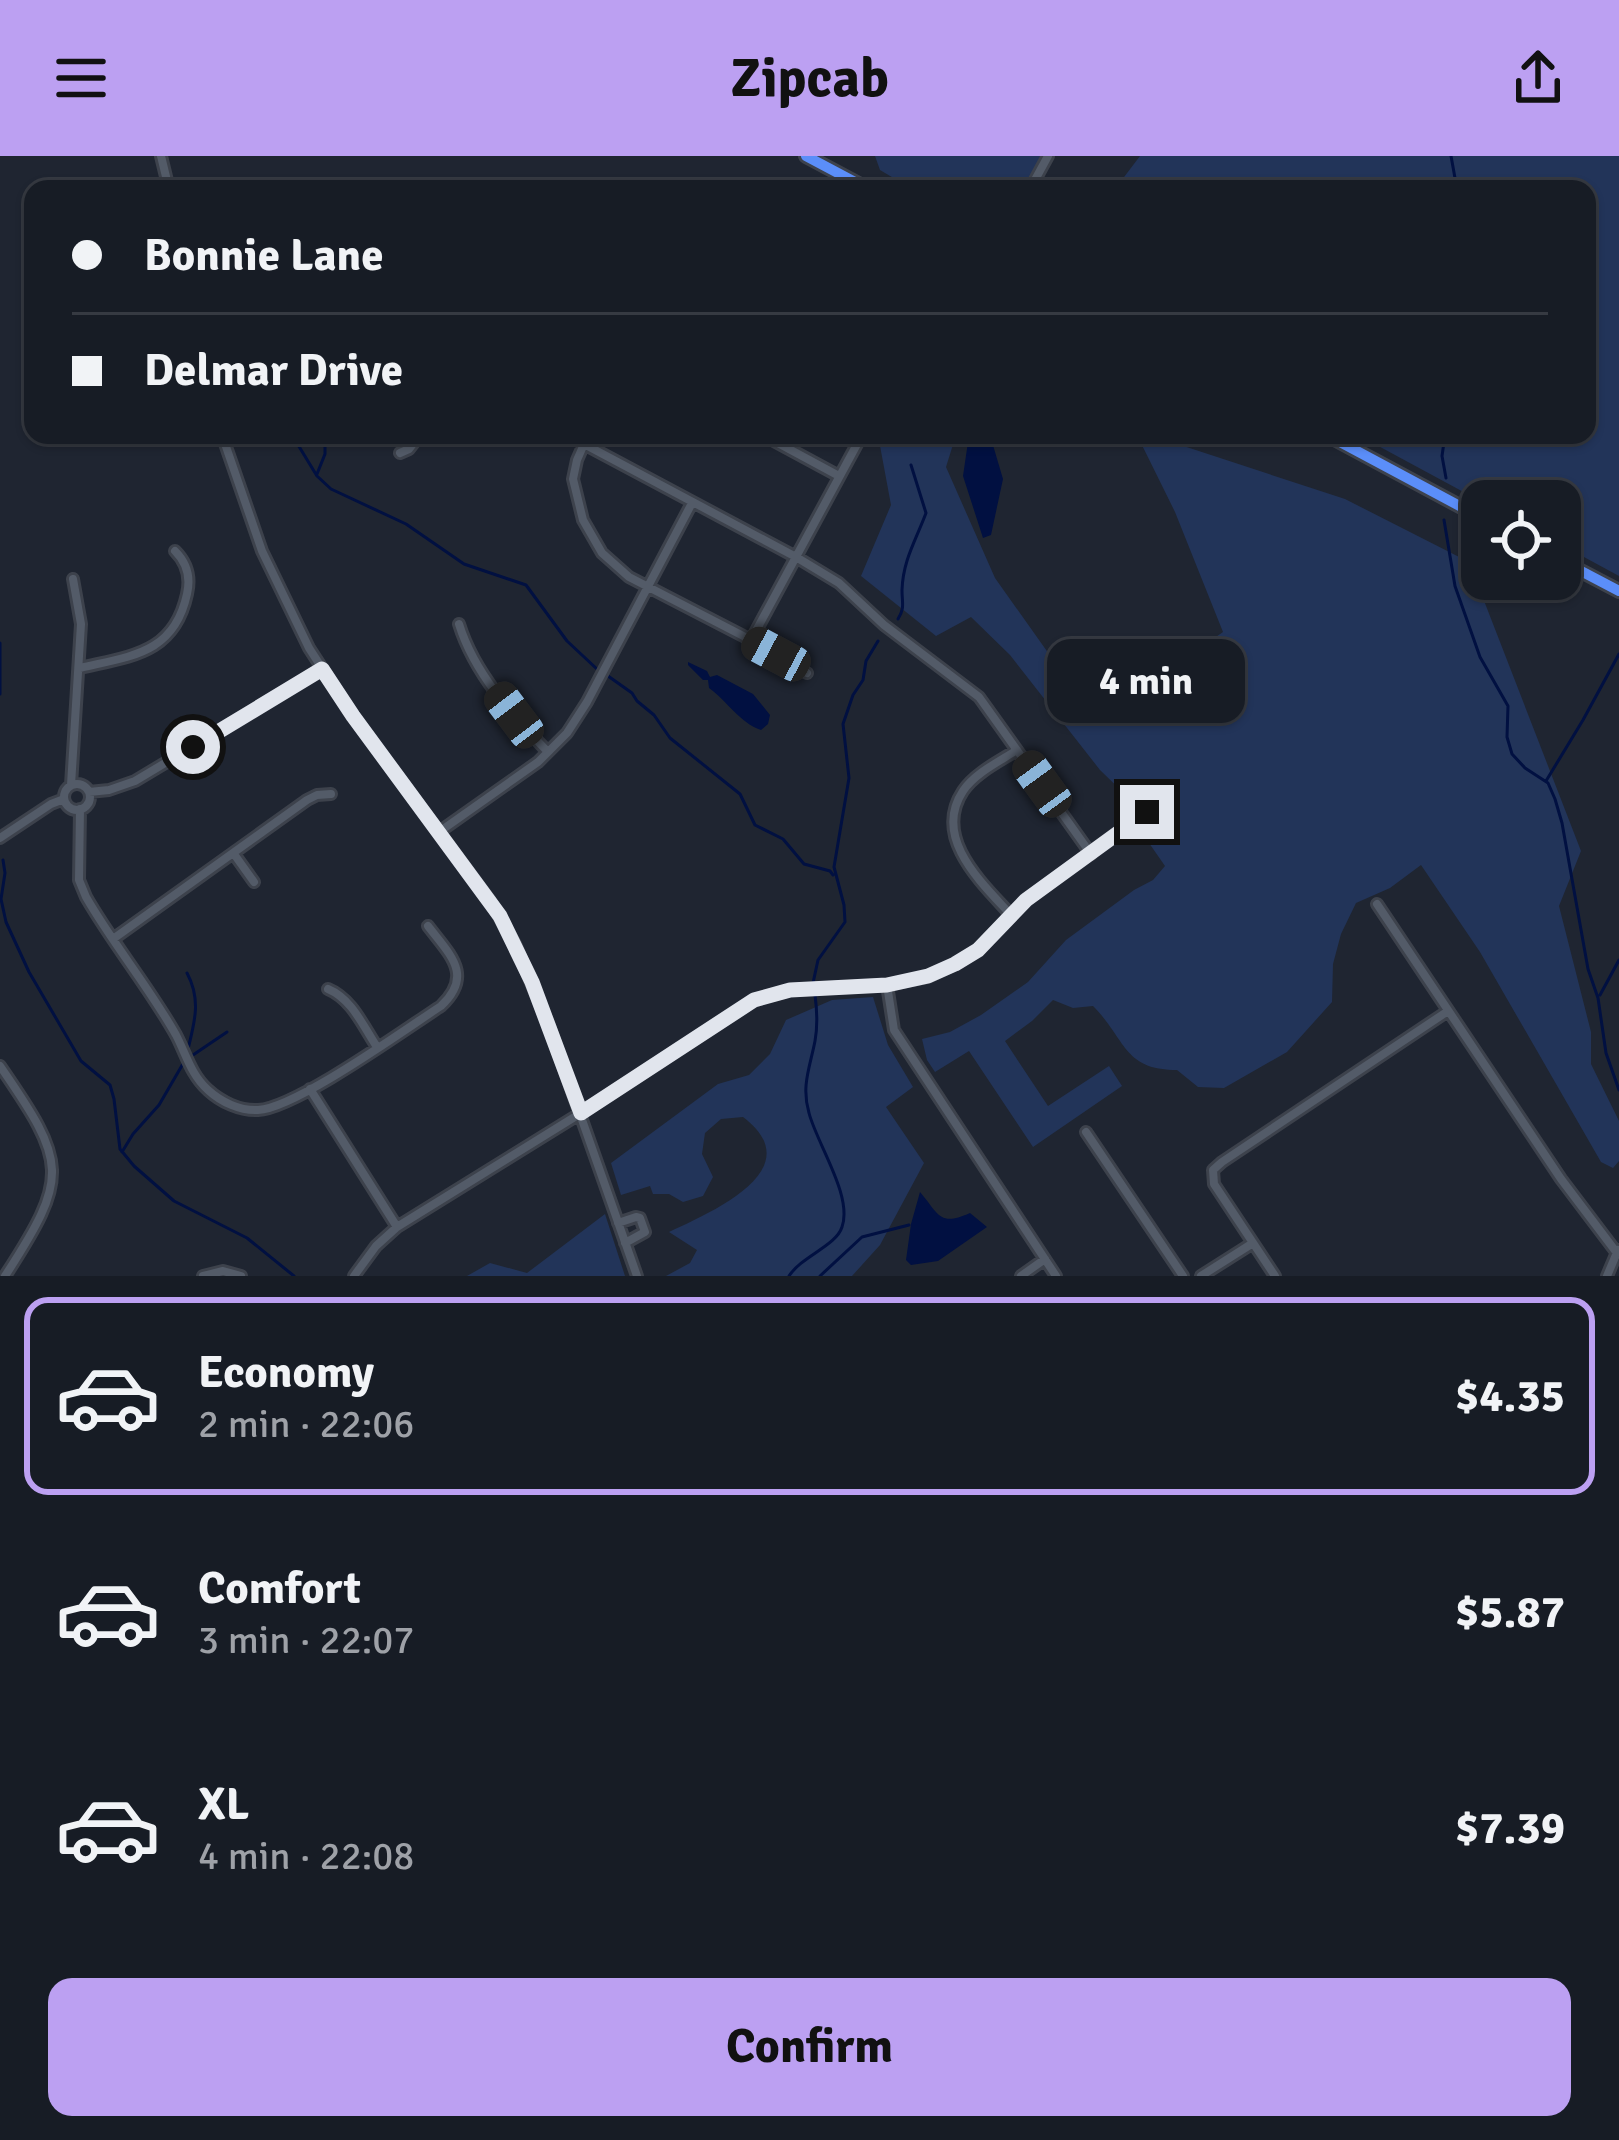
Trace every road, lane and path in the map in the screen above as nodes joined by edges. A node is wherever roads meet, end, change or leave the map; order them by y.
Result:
1 (806, 156) edge
2 (851, 180) edge
3 (225, 444) edge
4 (413, 444) edge
5 (584, 444) edge
6 (594, 444) edge
7 (780, 444) edge
8 (857, 444) edge
9 (1344, 444) edge
10 (400, 454) dead end
11 (839, 476) junction
12 (692, 502) junction
13 (1461, 507) edge
14 (175, 551) dead end
15 (796, 556) junction
16 (1581, 571) edge
17 (73, 579) dead end
18 (648, 587) junction
19 (1619, 591) edge
20 (459, 624) dead end
21 (751, 640) junction
22 (80, 668) junction
23 (322, 669) junction
24 (807, 674) dead end
25 (1017, 750) junction
26 (548, 752) junction
27 (71, 785) junction
28 (89, 792) junction
29 (331, 794) dead end
30 (64, 799) junction
31 (80, 809) junction
32 (1147, 812) dead end
33 (439, 832) junction
34 (0, 838) edge
35 (234, 853) junction
36 (1091, 854) junction
37 (254, 882) dead end
38 (1377, 904) dead end
39 (1011, 915) junction
40 (428, 926) dead end
41 (112, 939) junction
42 (887, 985) junction
43 (328, 989) dead end
44 (1448, 1011) junction
45 (377, 1047) junction
46 (0, 1066) edge
47 (310, 1089) junction
48 (581, 1113) junction
49 (1086, 1132) dead end
50 (618, 1223) junction
51 (397, 1227) junction
52 (625, 1243) junction
53 (1253, 1243) junction
54 (1618, 1251) edge
55 (1045, 1259) junction
56 (5, 1276) edge
57 (203, 1276) edge
58 (241, 1276) edge
59 (354, 1276) edge
60 (637, 1276) edge
61 (1021, 1276) edge
62 (1056, 1276) edge
63 (1184, 1276) edge
64 (1201, 1276) edge
65 (1275, 1276) edge
66 (1606, 1276) edge

1 - 2 highway
3 - 23 street
4 - 10 street
5 - 18 street
6 - 12 street
7 - 11 street
8 - 11 street
9 - 13 highway
11 - 15 street
12 - 15 street
12 - 18 street
14 - 22 street
15 - 21 street
15 - 25 street
16 - 19 highway
17 - 22 street
18 - 21 street
18 - 26 street
20 - 26 street
21 - 24 street
22 - 27 street
23 - 28 street
23 - 33 street
25 - 36 street
25 - 39 street
26 - 33 street
27 - 28 street
27 - 30 street
28 - 31 street
29 - 35 street
30 - 31 street
30 - 34 street
31 - 41 street
32 - 36 street
33 - 48 street
35 - 37 street
35 - 41 street
36 - 39 street
38 - 44 street
39 - 42 street
40 - 45 street
41 - 47 street
42 - 48 street
42 - 55 street
43 - 45 street
44 - 53 street
44 - 54 street
45 - 47 street
46 - 56 street
47 - 51 street
48 - 50 street
48 - 51 street
49 - 63 street
50 - 52 street
50 - 52 street
51 - 59 street
52 - 60 street
53 - 64 street
53 - 65 street
54 - 66 street
55 - 61 street
55 - 62 street
57 - 58 street

